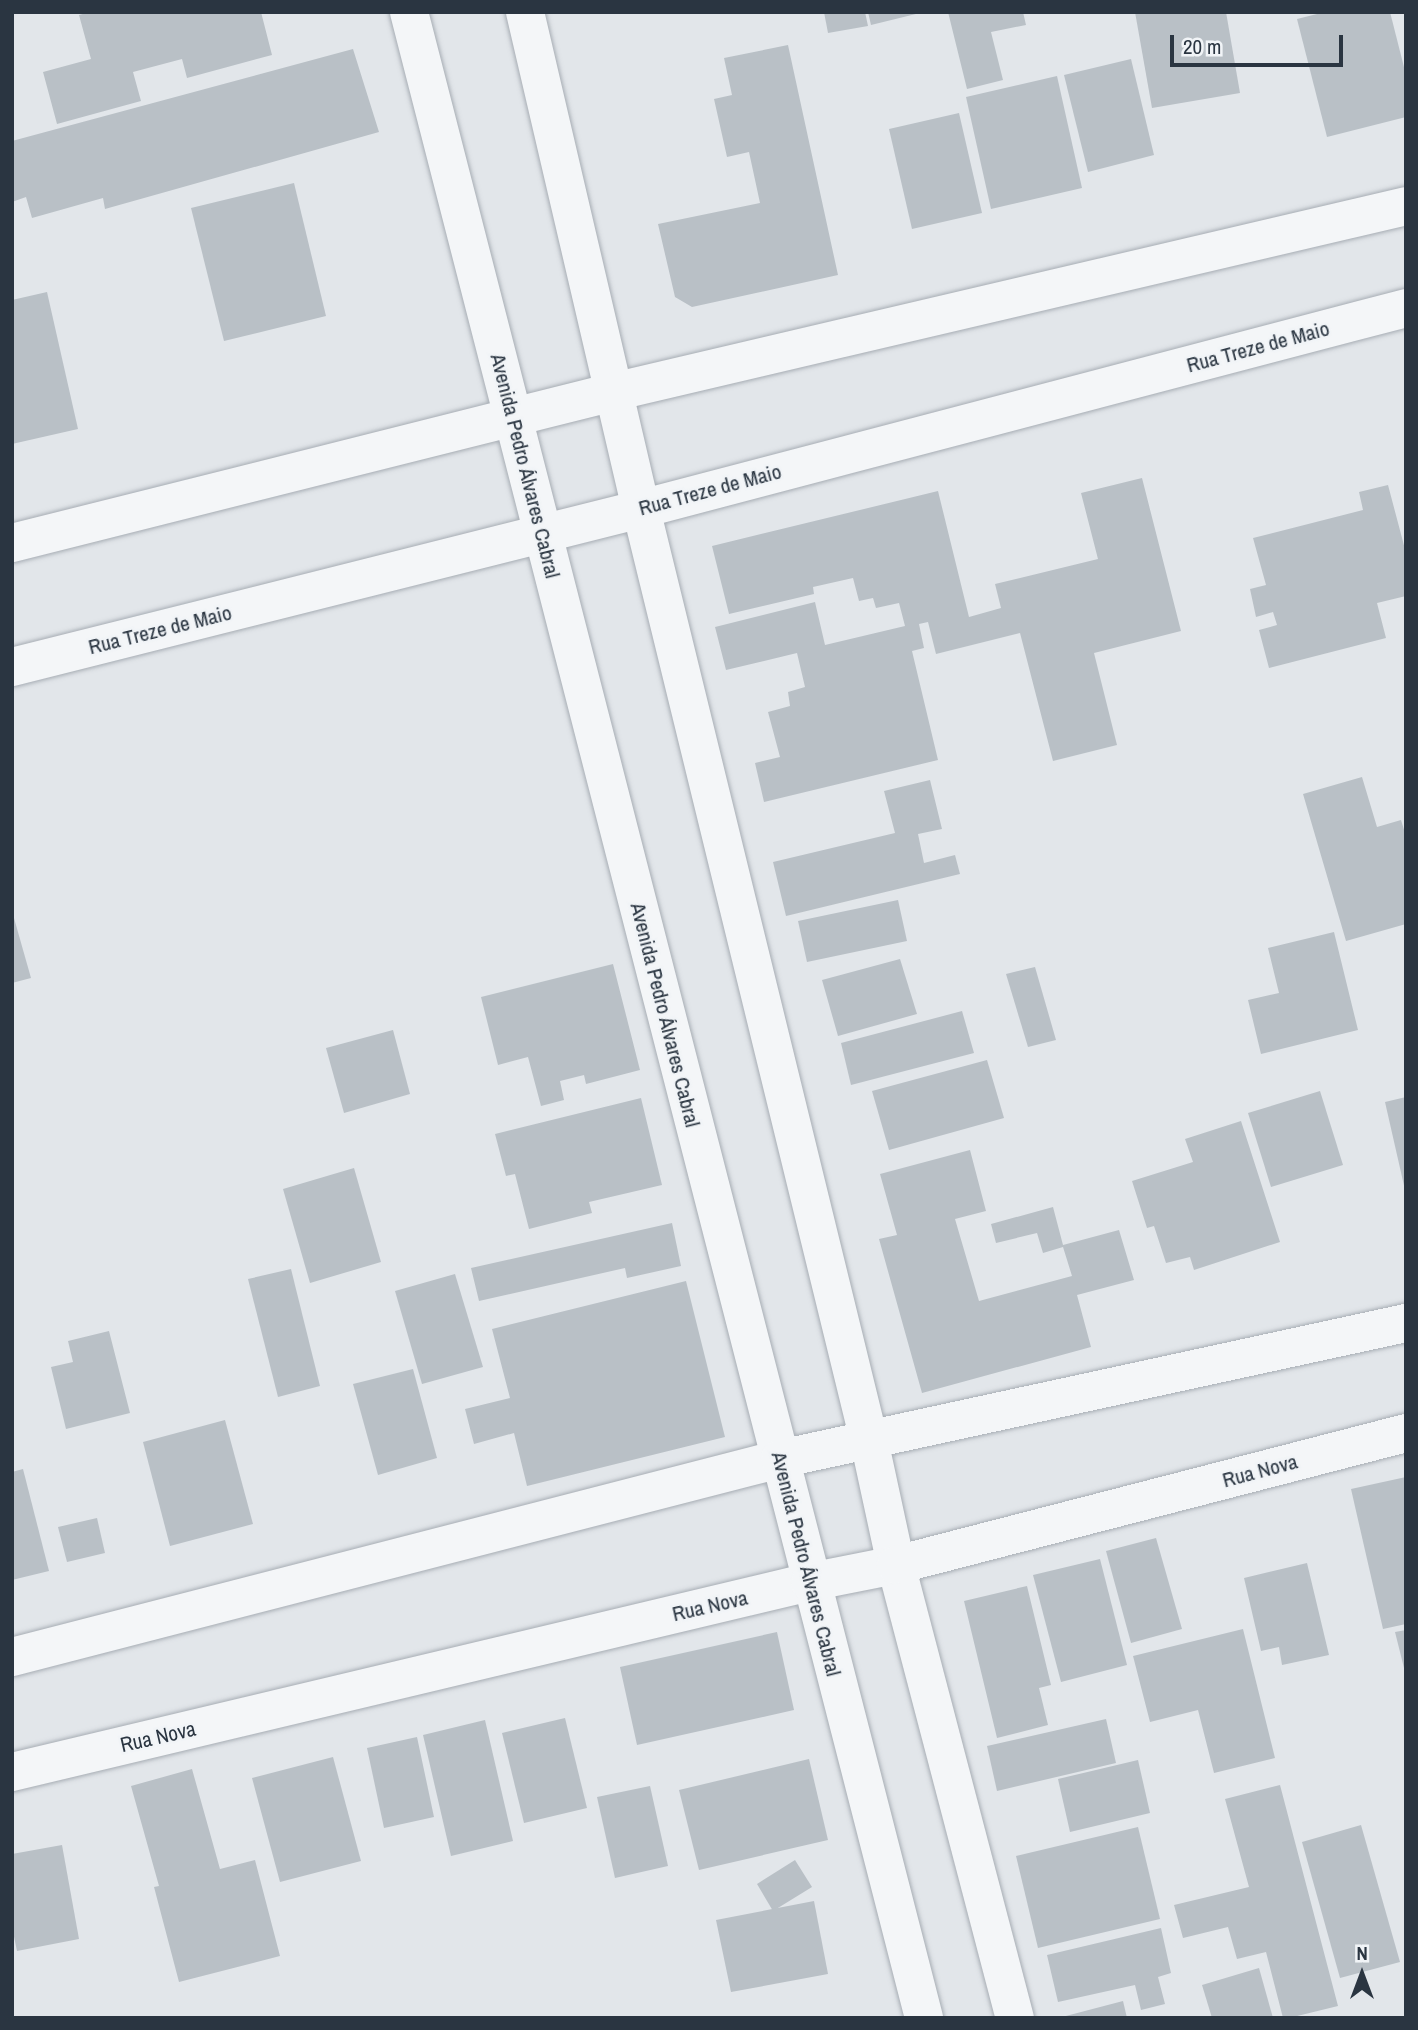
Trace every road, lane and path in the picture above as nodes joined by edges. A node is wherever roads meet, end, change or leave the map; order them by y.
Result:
1 (409, 12) edge
2 (525, 12) edge
3 (1406, 206) edge
4 (1406, 308) edge
5 (613, 392) junction
6 (513, 418) junction
7 (641, 509) junction
8 (541, 534) junction
9 (12, 543) edge
10 (12, 667) edge
11 (1406, 1323) edge
12 (1406, 1433) edge
13 (870, 1440) junction
14 (780, 1459) junction
15 (895, 1565) junction
16 (810, 1582) junction
17 (12, 1657) edge
18 (12, 1772) edge
19 (923, 2018) edge
20 (1015, 2018) edge

1 - 6 street, Avenida Pedro Álvares Cabral
2 - 5 street
3 - 5 street
4 - 7 street, Rua Treze de Maio
5 - 6 street
5 - 7 street
6 - 8 street, Avenida Pedro Álvares Cabral
6 - 9 street
7 - 8 street, Rua Treze de Maio
7 - 13 street
8 - 10 street, Rua Treze de Maio
8 - 14 street, Avenida Pedro Álvares Cabral
11 - 13 street
12 - 15 street, Rua Nova
13 - 14 street
13 - 15 street
14 - 16 street, Avenida Pedro Álvares Cabral
14 - 17 street
15 - 16 street, Rua Nova
15 - 20 street
16 - 18 street, Rua Nova
16 - 19 street, Avenida Pedro Álvares Cabral

